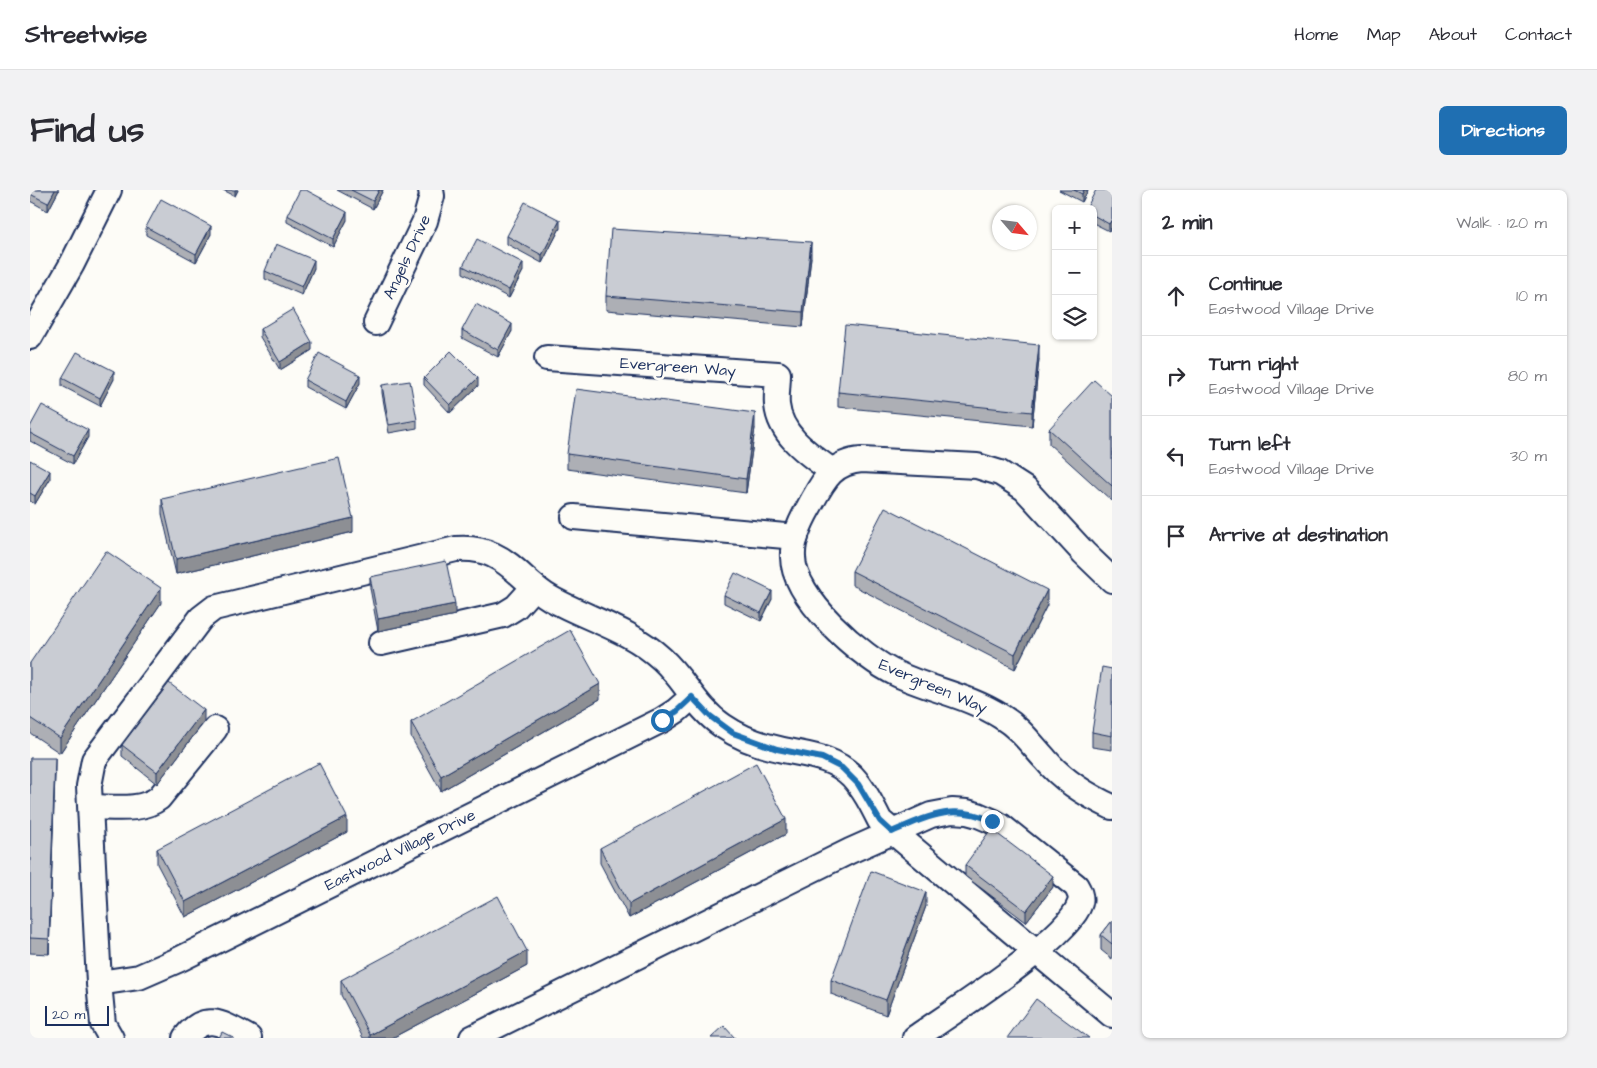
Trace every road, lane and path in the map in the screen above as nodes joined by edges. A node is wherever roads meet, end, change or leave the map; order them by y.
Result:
1 (109, 190) edge
2 (431, 190) edge
3 (376, 323) dead end
4 (30, 337) edge
5 (547, 358) dead end
6 (832, 471) junction
7 (574, 517) dead end
8 (796, 537) junction
9 (1112, 580) edge
10 (534, 587) junction
11 (381, 643) dead end
12 (692, 697) junction
13 (215, 728) dead end
14 (91, 807) junction
15 (1112, 807) edge
16 (892, 832) junction
17 (1035, 952) junction
18 (99, 984) junction
19 (1112, 1015) edge
20 (111, 1038) edge
21 (185, 1038) edge
22 (248, 1038) edge
23 (472, 1038) edge
24 (915, 1038) edge

1 - 4 street
2 - 3 street, Angels Drive
5 - 6 street, Evergreen Way
6 - 8 street, Evergreen Way
6 - 9 street, Evergreen Way
7 - 8 street
8 - 15 street, Evergreen Way
10 - 11 street
10 - 12 street
10 - 14 street
12 - 16 street
12 - 18 street, Eastwood Village Drive
13 - 14 street
14 - 18 street
16 - 17 street
16 - 17 street
16 - 23 street
17 - 19 street
17 - 24 street
18 - 20 street
21 - 22 street

